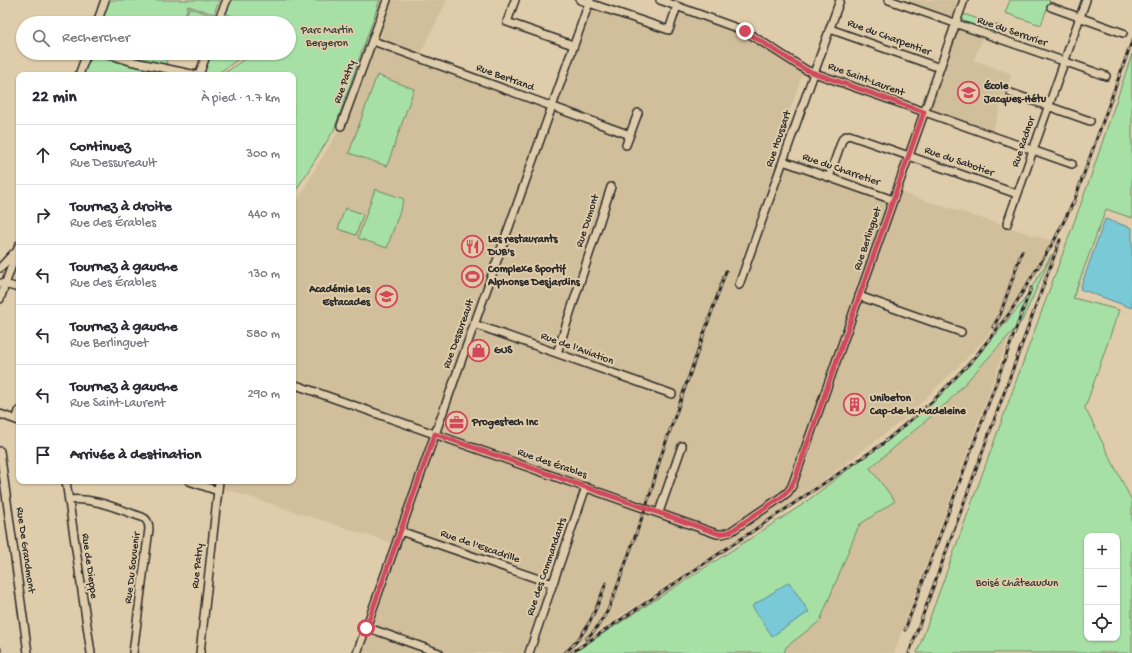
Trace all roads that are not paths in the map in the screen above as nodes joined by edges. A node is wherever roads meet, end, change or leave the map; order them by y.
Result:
1 (105, 0) edge
2 (227, 0) edge
3 (387, 0) edge
4 (515, 0) edge
5 (580, 0) edge
6 (660, 0) edge
7 (840, 0) edge
8 (888, 0) edge
9 (964, 0) edge
10 (1086, 0) edge
11 (589, 1) edge
12 (677, 6) junction
13 (1051, 7) dead end
14 (99, 16) edge
15 (221, 16) edge
16 (1080, 18) junction
17 (956, 24) junction
18 (830, 29) junction
19 (1123, 33) dead end
20 (372, 41) junction
21 (573, 46) junction
22 (84, 60) edge
23 (127, 60) edge
24 (204, 60) edge
25 (1064, 62) junction
26 (940, 68) junction
27 (80, 72) edge
28 (183, 72) edge
29 (199, 72) edge
30 (814, 73) junction
31 (1106, 76) dead end
32 (1011, 93) dead end
33 (552, 106) junction
34 (1048, 106) junction
35 (924, 112) junction
36 (638, 113) dead end
37 (1090, 121) dead end
38 (341, 126) dead end
39 (630, 135) junction
40 (626, 145) dead end
41 (1033, 150) junction
42 (909, 156) junction
43 (783, 161) junction
44 (1072, 164) dead end
45 (829, 178) junction
46 (611, 187) dead end
47 (1017, 194) junction
48 (893, 200) junction
49 (1007, 224) dead end
50 (16, 249) edge
51 (16, 252) edge
52 (0, 268) edge
53 (3, 283) edge
54 (739, 285) dead end
55 (16, 287) edge
56 (859, 296) junction
57 (0, 299) edge
58 (474, 324) junction
59 (961, 332) dead end
60 (556, 353) junction
61 (296, 385) edge
62 (672, 394) dead end
63 (0, 414) edge
64 (16, 420) edge
65 (435, 434) junction
66 (682, 446) dead end
67 (0, 451) edge
68 (66, 484) edge
69 (198, 484) edge
70 (219, 484) edge
71 (792, 486) joint
72 (586, 487) junction
73 (218, 491) junction
74 (69, 500) junction
75 (659, 512) junction
76 (400, 531) junction
77 (553, 584) junction
78 (366, 628) junction
79 (28, 653) edge
80 (91, 653) edge
81 (133, 653) edge
82 (200, 653) edge
83 (357, 653) edge
84 (439, 653) edge
85 (529, 653) edge

1 - 14 street
2 - 15 street
3 - 20 street, Rue Patry
4 - 21 street
5 - 11 street
6 - 12 street, Rue Saint-Laurent
7 - 18 street, Rue Houssart
8 - 17 street, Rue du Serrurier
9 - 17 street, Rue Berlinguet
10 - 16 street, Rue Radnor
11 - 12 street
11 - 21 street, Rue Dessureault
12 - 30 street, Rue Saint-Laurent
13 - 16 street
16 - 19 street
16 - 25 street, Rue Radnor
17 - 25 street, Rue du Serrurier
17 - 26 street, Rue Berlinguet
18 - 26 street, Rue du Charpentier
18 - 30 street, Rue Houssart
20 - 33 street, Rue Bertrand
20 - 38 street, Rue Patry
21 - 33 street, Rue Dessureault
22 - 27 street
23 - 28 street
24 - 29 street
25 - 31 street, Rue du Serrurier
25 - 34 street, Rue Radnor
26 - 35 street, Rue Berlinguet
30 - 35 street, Rue Saint-Laurent
30 - 43 street, Rue Houssart
32 - 34 street
33 - 39 street, Rue Bertrand
33 - 58 street, Rue Dessureault
34 - 37 street
34 - 41 street, Rue Radnor
35 - 41 street, Rue Saint-Laurent
35 - 42 street, Rue Berlinguet
36 - 39 street
39 - 40 street
41 - 44 street, Rue Saint-Laurent
41 - 47 street, Rue Radnor
42 - 45 street, Rue du Sabotier
42 - 47 street, Rue du Sabotier
42 - 48 street, Rue Berlinguet
43 - 45 street, Rue du Charretier
43 - 54 street, Rue Houssart
45 - 48 street, Rue du Charretier
46 - 60 street, Rue Dumont
47 - 49 street, Rue Radnor
48 - 56 street, Rue Berlinguet
50 - 52 street
51 - 53 street
53 - 55 street
53 - 57 street
56 - 59 street
56 - 71 street, Rue Berlinguet
58 - 60 street, Rue de l'Aviation
58 - 65 street, Rue Dessureault
60 - 62 street, Rue de l'Aviation
61 - 65 street, Rue des Érables
63 - 64 street
65 - 72 street, Rue des Érables
65 - 76 street, Rue Dessureault
66 - 75 street
67 - 79 street, Rue De Grandmont
68 - 74 street, Rue de Dieppe
69 - 73 street
70 - 73 street, Rue Patry
71 - 75 street, Rue des Érables
72 - 75 street, Rue des Érables
72 - 77 street, Rue des Commandants
73 - 82 street, Rue Patry
74 - 80 street, Rue de Dieppe
74 - 81 street, Rue Du Souvenir
76 - 77 street, Rue de l'Escadrille
76 - 78 street, Rue Dessureault
77 - 85 street, Rue des Commandants
78 - 83 street, Rue Dessureault
78 - 84 street

